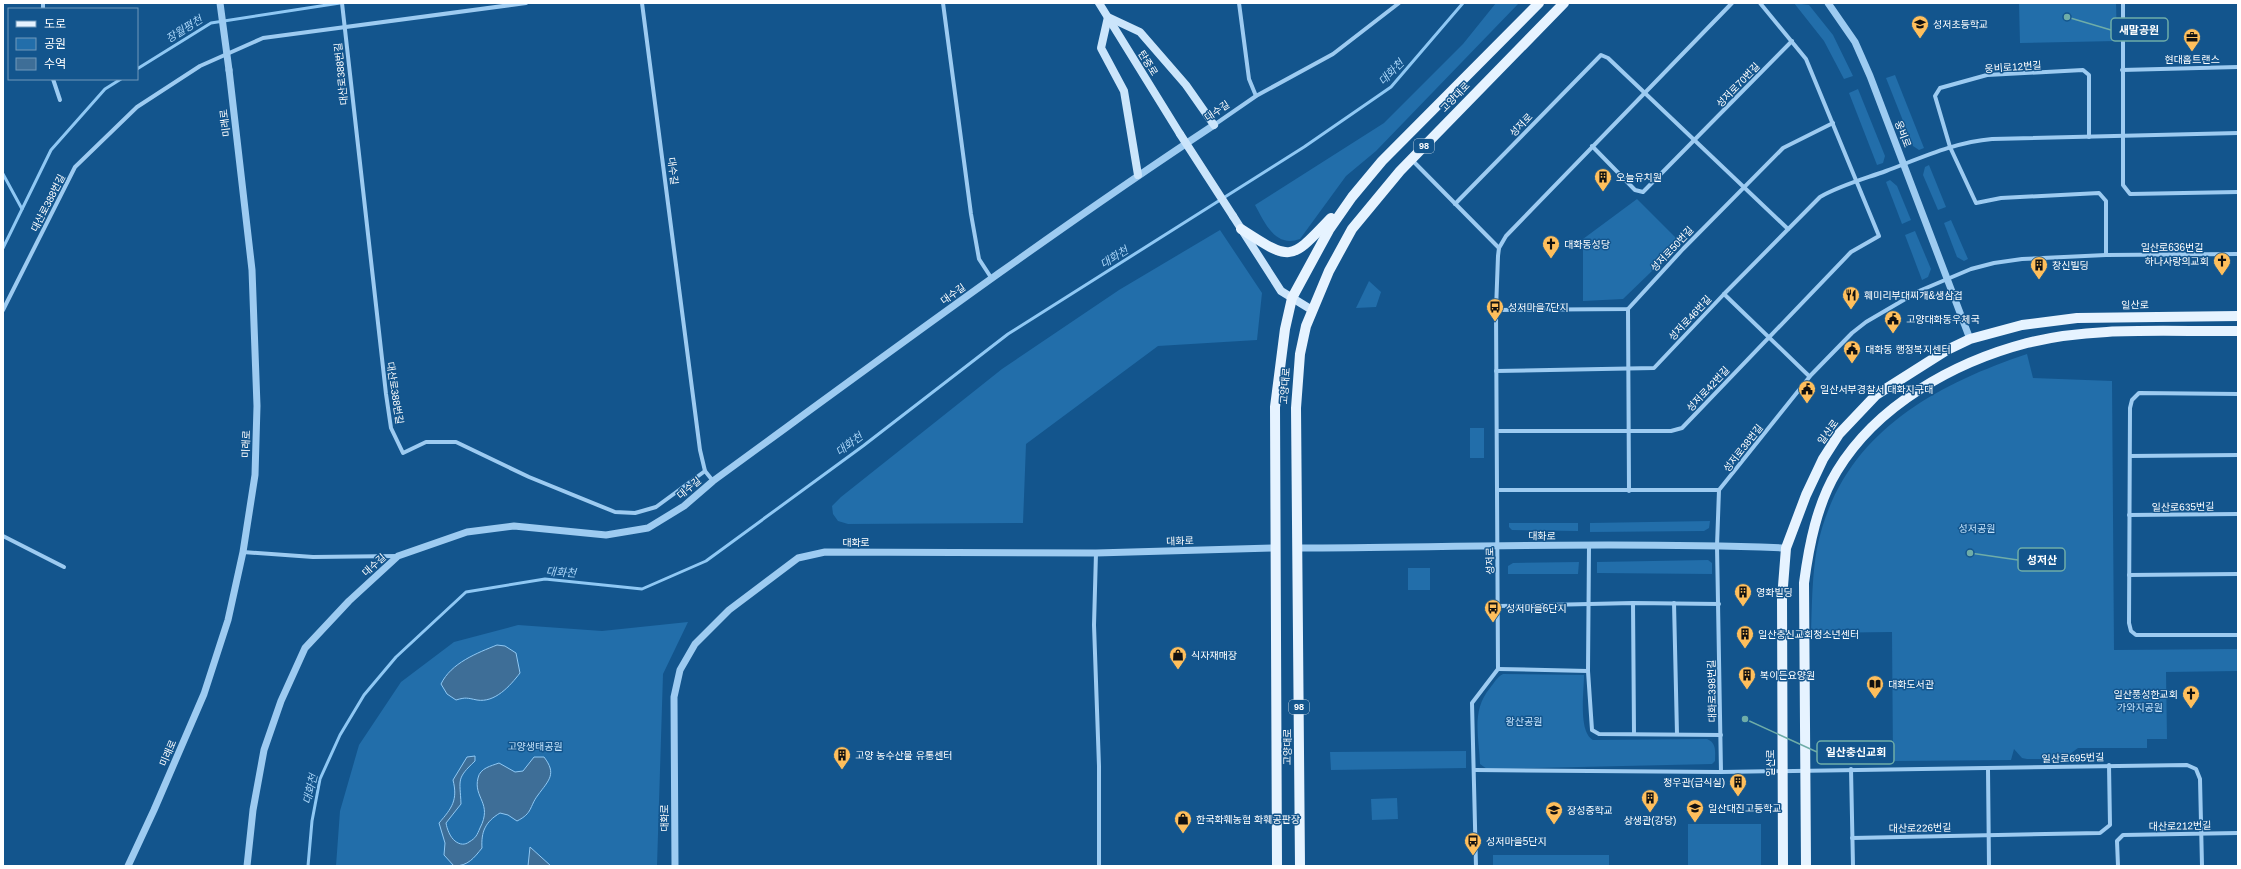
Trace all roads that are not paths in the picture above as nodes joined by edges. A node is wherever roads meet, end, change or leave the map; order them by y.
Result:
1 (220, 3) edge
2 (342, 3) edge
3 (526, 3) edge
4 (642, 3) edge
5 (943, 3) edge
6 (1099, 3) edge
7 (1239, 3) edge
8 (1399, 3) edge
9 (1539, 3) edge
10 (1564, 3) edge
11 (1732, 3) edge
12 (1760, 3) edge
13 (1828, 3) edge
14 (2123, 3) edge
15 (1108, 17) junction
16 (344, 28) junction
17 (1792, 41) junction
18 (2238, 67) edge
19 (2122, 70) junction
20 (53, 80) edge
21 (1646, 92) junction
22 (1256, 96) junction
23 (60, 100) dead end
24 (1833, 123) junction
25 (1214, 125) junction
26 (2238, 133) edge
27 (2122, 136) junction
28 (2089, 137) junction
29 (1696, 140) junction
30 (1592, 146) junction
31 (1950, 147) junction
32 (1411, 159) junction
33 (1903, 164) junction
34 (1138, 175) junction
35 (1857, 182) junction
36 (1744, 187) junction
37 (2238, 192) edge
38 (1352, 197) junction
39 (1455, 204) junction
40 (1241, 229) junction
41 (1788, 229) junction
42 (1499, 248) junction
43 (2238, 254) edge
44 (2106, 255) junction
45 (1948, 278) junction
46 (992, 279) junction
47 (1724, 294) junction
48 (1292, 298) junction
49 (1628, 309) junction
50 (3, 310) edge
51 (1312, 310) junction
52 (1496, 310) junction
53 (2238, 316) edge
54 (2238, 331) edge
55 (1768, 337) junction
56 (1970, 340) junction
57 (1628, 369) junction
58 (1496, 371) junction
59 (1810, 376) junction
60 (2238, 394) edge
61 (1628, 430) junction
62 (1498, 431) junction
63 (2238, 455) edge
64 (2130, 456) junction
65 (705, 471) junction
66 (714, 481) junction
67 (1498, 490) junction
68 (1629, 490) junction
69 (1719, 490) junction
70 (2238, 514) edge
71 (2129, 515) junction
72 (3, 536) edge
73 (1498, 545) junction
74 (1589, 546) junction
75 (1717, 546) junction
76 (1275, 548) junction
77 (1298, 548) junction
78 (1786, 548) junction
79 (243, 552) junction
80 (1096, 553) junction
81 (398, 556) junction
82 (64, 567) dead end
83 (2238, 574) edge
84 (2129, 575) junction
85 (1633, 603) junction
86 (1674, 603) junction
87 (1588, 604) junction
88 (1719, 604) junction
89 (1499, 606) junction
90 (2238, 635) edge
91 (1498, 669) junction
92 (1588, 671) junction
93 (1634, 734) junction
94 (1677, 734) junction
95 (1721, 735) junction
96 (2109, 765) junction
97 (1851, 769) junction
98 (1988, 769) junction
99 (1475, 770) junction
100 (1805, 770) junction
101 (1782, 771) junction
102 (1721, 772) junction
103 (2238, 833) edge
104 (2200, 834) junction
105 (1989, 835) junction
106 (1852, 838) junction
107 (128, 866) edge
108 (247, 866) edge
109 (675, 866) edge
110 (1099, 866) edge
111 (1277, 866) edge
112 (1300, 866) edge
113 (1476, 866) edge
114 (1782, 866) edge
115 (1806, 866) edge
116 (1853, 866) edge
117 (1989, 866) edge
118 (2118, 866) edge
119 (2202, 866) edge

1 - 79 street, 미래로, bridge
2 - 16 street, 대산로388번길
3 - 16 street, 대산로388번길
4 - 65 street, 대수길
5 - 46 street
6 - 15 main road, 탄중로
7 - 22 street
8 - 22 street, 대수길
9 - 38 main road, 고양대로 / 98
10 - 32 main road, 고양대로 / 98
11 - 21 street
12 - 17 street
13 - 33 street, 웅비로
14 - 19 street
15 - 25 main road
15 - 34 main road
15 - 40 main road, 탄중로, bridge
16 - 50 street, 대산로388번길
16 - 65 street, 대산로388번길
17 - 24 street
17 - 29 street, 성저로70번길
18 - 19 street
19 - 27 street
20 - 23 street
21 - 29 street
21 - 30 street
21 - 39 street, 성저로
22 - 25 street, 대수길
24 - 35 street
24 - 36 street, 성저로50번길
25 - 34 street, 대수길
26 - 27 street
27 - 28 street
27 - 37 street
28 - 31 street
28 - 31 street, 웅비로12번길
29 - 30 street, 성저로70번길
29 - 36 street
30 - 42 street
31 - 33 street
31 - 44 street, 웅비로12번길
32 - 39 street
32 - 51 main road, 고양대로 / 98
33 - 35 street, 성저로46번길
33 - 45 street, 웅비로
34 - 46 street, 대수길
35 - 41 street, 성저로46번길
35 - 55 street, 성저로42번길
36 - 41 street
36 - 49 street, 성저로50번길
38 - 40 main road
38 - 48 main road, 고양대로 / 98
39 - 42 street
40 - 48 main road
41 - 47 street, 성저로46번길
42 - 52 street, 성저로
43 - 44 street, 일산로636번길
44 - 45 street
45 - 56 street, 웅비로
45 - 59 street, 성저로38번길
46 - 66 street, 대수길
47 - 55 street
47 - 57 street, 성저로46번길
48 - 51 main road
48 - 76 main road, 고양대로 / 98
49 - 52 street
49 - 57 street
51 - 77 main road, 고양대로 / 98
52 - 58 street, 성저로
53 - 56 main road, 일산로
54 - 100 main road
55 - 59 street
55 - 61 street, 성저로42번길
56 - 78 main road, 일산로
57 - 58 street, 성저로46번길
57 - 61 street
58 - 62 street, 성저로
59 - 69 street, 성저로38번길
60 - 64 street
61 - 62 street, 성저로42번길
61 - 68 street
62 - 67 street, 성저로
63 - 64 street
64 - 71 street
65 - 66 street, 대수길
66 - 81 street, 대수길
67 - 68 street
67 - 73 street, 성저로
68 - 69 street
69 - 75 street, 대화로398번길
70 - 71 street, 일산로635번길
71 - 84 street
72 - 82 street
73 - 74 street, 대화로
73 - 77 street, 대화로
73 - 89 street, 성저로
74 - 75 street, 대화로
74 - 87 street, 대화로398번길
75 - 78 street, 대화로
75 - 88 street, 대화로398번길
76 - 80 street, 대화로
76 - 111 main road, 고양대로 / 98
77 - 112 main road, 고양대로 / 98
78 - 101 main road, 일산로
79 - 81 street
79 - 107 street, 미래로
80 - 109 street, 대화로
80 - 110 street
81 - 108 street, 대수길
83 - 84 street
84 - 90 street
85 - 86 street
85 - 87 street
85 - 93 street
86 - 88 street
86 - 94 street
87 - 89 street
87 - 92 street, 대화로398번길
88 - 95 street, 대화로398번길
89 - 91 street, 성저로
91 - 92 street
91 - 99 street
92 - 93 street, 대화로398번길
93 - 94 street, 대화로398번길
94 - 95 street, 대화로398번길
95 - 102 street
96 - 98 street, 일산로695번길
96 - 104 street, 일산로695번길
96 - 105 street, 대산로226번길
97 - 98 street, 일산로695번길
97 - 100 street, 일산로695번길
97 - 106 street
98 - 105 street
99 - 102 street, 일산로695번길
99 - 113 street
100 - 101 street, 일산로695번길
100 - 115 main road
101 - 102 street, 일산로695번길
101 - 114 main road, 일산로
103 - 104 street, 대산로212번길
104 - 118 street, 대산로212번길
104 - 119 street, 일산로695번길
105 - 106 street, 대산로226번길
105 - 117 street
106 - 116 street

